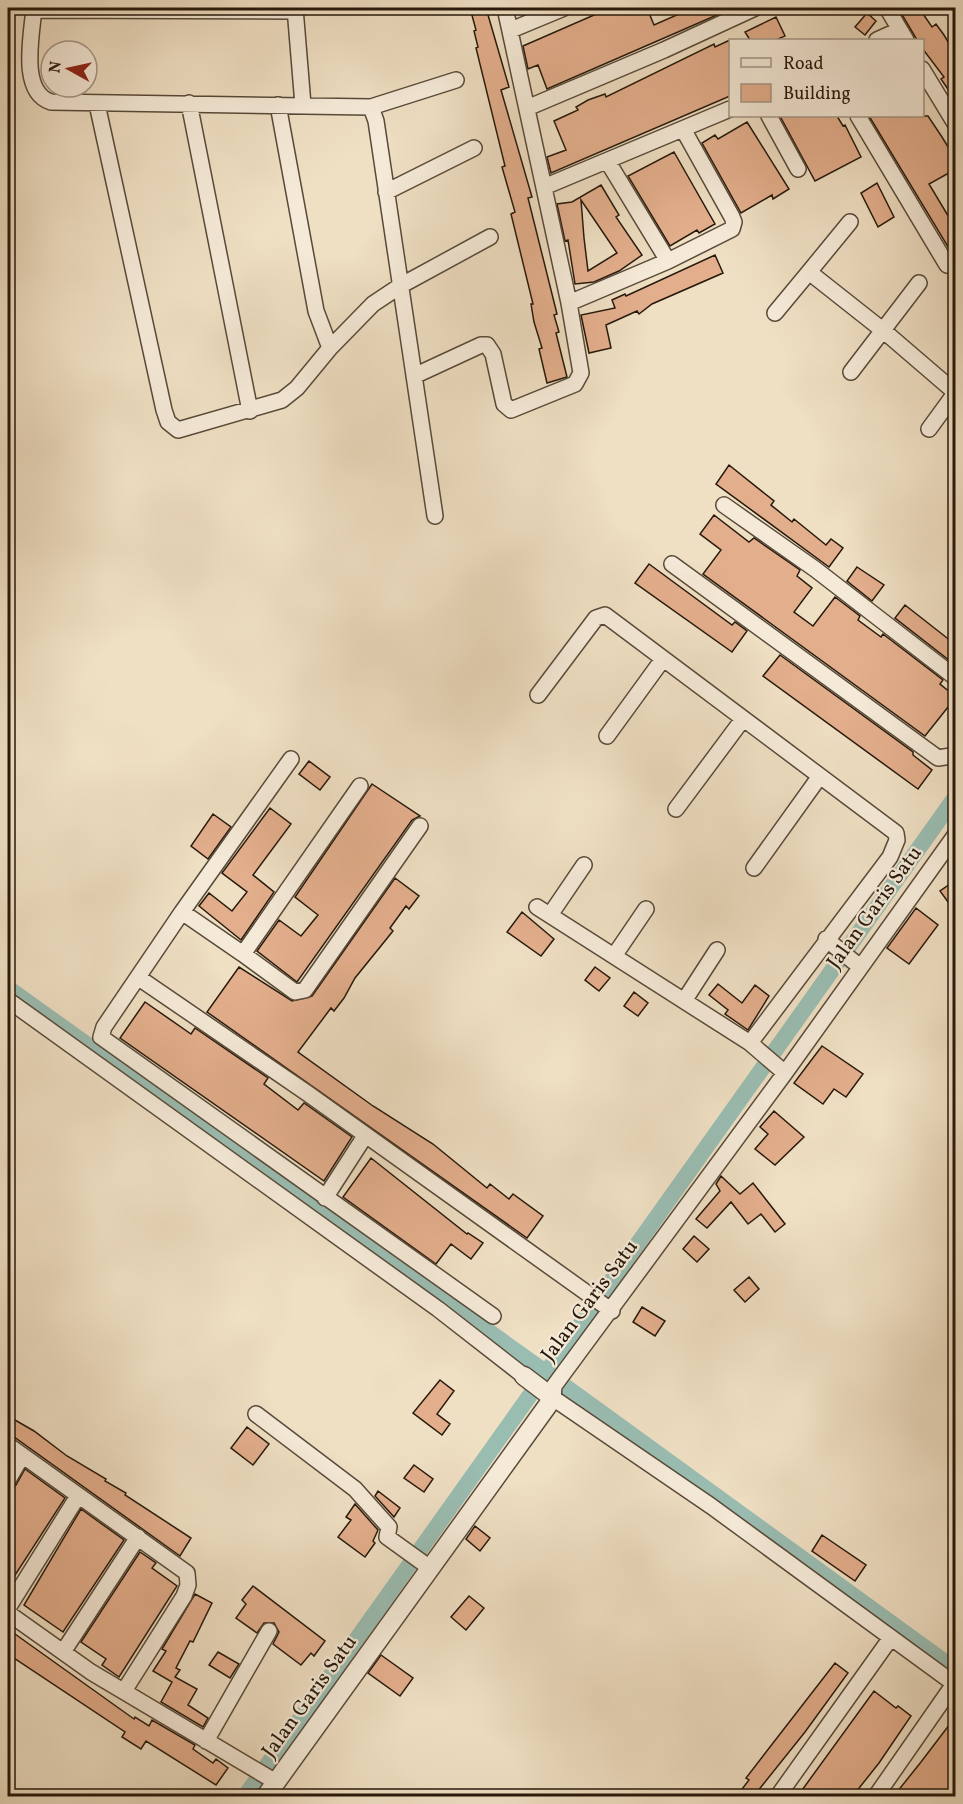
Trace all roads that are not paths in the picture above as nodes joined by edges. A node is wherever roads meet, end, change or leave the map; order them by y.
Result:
1 (506, 8) edge
2 (564, 8) edge
3 (755, 8) edge
4 (887, 8) edge
5 (34, 9) edge
6 (295, 9) edge
7 (511, 30) junction
8 (902, 35) edge
9 (882, 39) edge
10 (924, 72) edge
11 (456, 80) dead end
12 (189, 103) junction
13 (97, 104) junction
14 (278, 105) junction
15 (303, 105) junction
16 (371, 107) junction
17 (527, 108) junction
18 (729, 109) edge
19 (770, 117) edge
20 (859, 117) edge
21 (956, 125) edge
22 (683, 129) junction
23 (474, 148) dead end
24 (608, 162) junction
25 (798, 169) dead end
26 (544, 187) junction
27 (386, 192) junction
28 (850, 222) dead end
29 (490, 237) dead end
30 (668, 261) junction
31 (947, 265) dead end
32 (809, 272) junction
33 (919, 283) dead end
34 (400, 286) junction
35 (569, 303) junction
36 (775, 313) dead end
37 (885, 332) junction
38 (330, 348) junction
39 (851, 372) dead end
40 (414, 376) junction
41 (955, 393) edge
42 (250, 411) junction
43 (929, 429) dead end
44 (724, 505) dead end
45 (435, 516) dead end
46 (672, 564) dead end
47 (663, 659) junction
48 (956, 678) edge
49 (538, 695) dead end
50 (743, 719) junction
51 (607, 736) dead end
52 (956, 752) edge
53 (291, 759) dead end
54 (820, 776) junction
55 (360, 786) dead end
56 (676, 809) dead end
57 (420, 826) dead end
58 (956, 834) edge
59 (584, 865) dead end
60 (754, 868) dead end
61 (646, 909) dead end
62 (182, 912) junction
63 (830, 942) junction
64 (717, 951) dead end
65 (243, 954) junction
66 (614, 956) junction
67 (857, 963) junction
68 (139, 978) junction
69 (8, 1000) edge
70 (684, 1001) junction
71 (754, 1046) junction
72 (782, 1070) junction
73 (365, 1136) junction
74 (325, 1198) junction
75 (608, 1308) junction
76 (493, 1316) dead end
77 (524, 1376) joint
78 (554, 1388) junction
79 (256, 1414) dead end
80 (8, 1445) edge
81 (22, 1456) junction
82 (8, 1480) edge
83 (78, 1496) junction
84 (138, 1537) junction
85 (430, 1568) junction
86 (8, 1608) edge
87 (8, 1613) edge
88 (269, 1631) dead end
89 (890, 1639) junction
90 (63, 1652) junction
91 (955, 1685) edge
92 (123, 1691) junction
93 (206, 1741) junction
94 (270, 1786) edge
95 (778, 1797) edge
96 (876, 1797) edge

1 - 7 street
2 - 7 street
3 - 17 street
4 - 8 street
5 - 6 street
5 - 13 street
6 - 15 street
7 - 17 street
8 - 9 street
10 - 21 street
11 - 16 street
12 - 13 street
12 - 14 street
12 - 42 street
13 - 42 street
14 - 15 street
14 - 38 street
15 - 16 street
16 - 27 street
17 - 26 street
18 - 22 street
19 - 25 street
20 - 31 street
22 - 24 street
22 - 30 street
23 - 27 street
24 - 26 street
24 - 30 street
26 - 35 street
27 - 34 street
28 - 32 street
29 - 34 street
30 - 35 street
32 - 36 street
32 - 37 street
33 - 37 street
34 - 38 street
34 - 40 street
35 - 40 street
37 - 39 street
37 - 41 street
38 - 42 street
40 - 45 street
41 - 43 street
44 - 48 street
46 - 52 street
47 - 49 street
47 - 50 street
47 - 51 street
50 - 54 street
50 - 56 street
53 - 62 street
54 - 60 street
54 - 63 street
55 - 65 street
57 - 65 street
58 - 67 street, Jalan Garis Satu
59 - 66 street
61 - 66 street
62 - 65 street
62 - 68 street
63 - 67 street
63 - 71 street
64 - 70 street
66 - 70 street
67 - 72 street, Jalan Garis Satu
68 - 73 street
68 - 74 street
69 - 77 street
70 - 71 street
71 - 72 street
72 - 75 street, Jalan Garis Satu
73 - 74 street
73 - 75 street
74 - 76 street
75 - 78 street, Jalan Garis Satu
77 - 78 street
78 - 85 street, Jalan Garis Satu
78 - 89 street
79 - 85 street
80 - 81 street
81 - 82 street
81 - 83 street
83 - 84 street
83 - 86 street
84 - 90 street
84 - 92 street
85 - 94 street, Jalan Garis Satu
87 - 90 street
88 - 93 street
89 - 91 street
89 - 95 street
90 - 92 street
91 - 96 street
92 - 93 street
93 - 94 street

